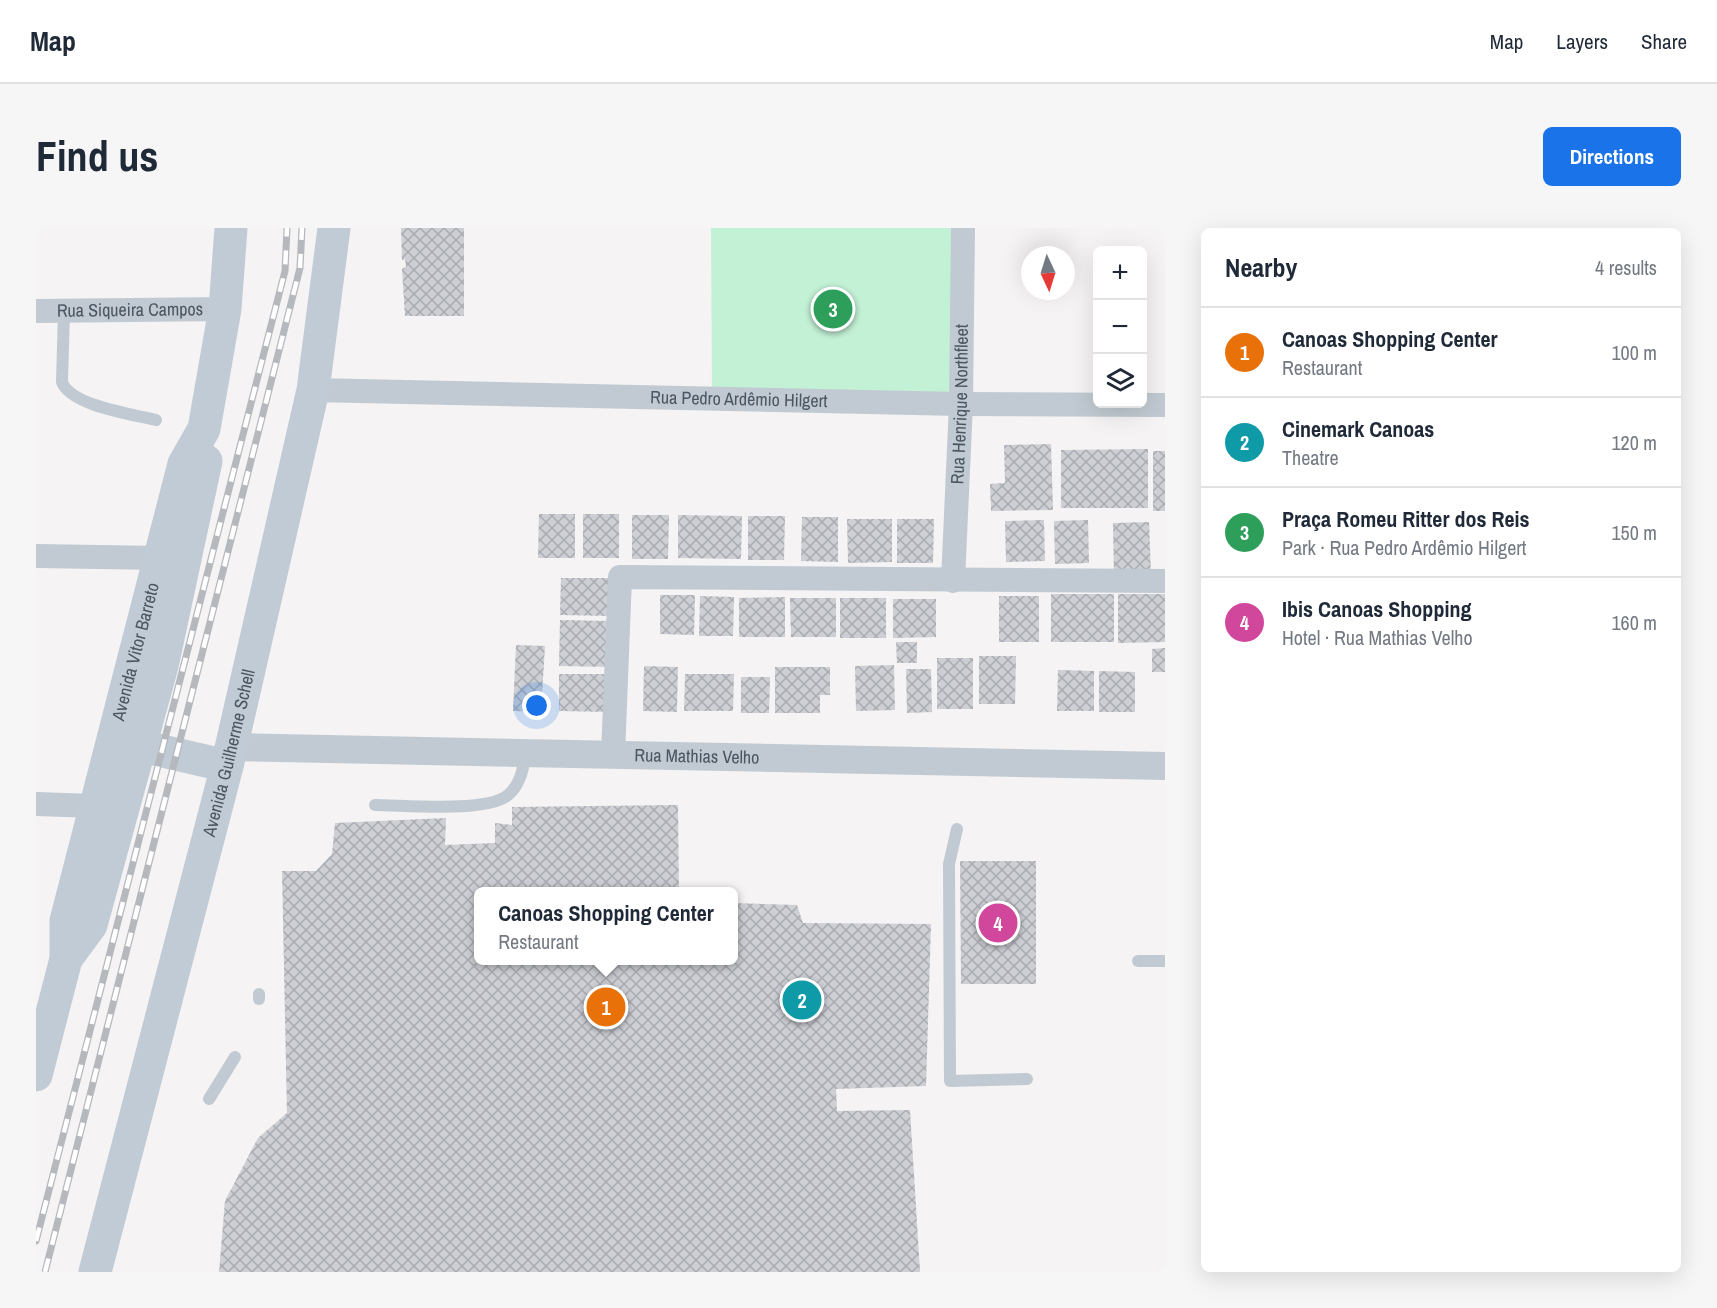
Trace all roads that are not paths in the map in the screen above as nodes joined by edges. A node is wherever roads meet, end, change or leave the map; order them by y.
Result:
1 (231, 228) edge
2 (334, 228) edge
3 (963, 228) edge
4 (225, 309) junction
5 (36, 311) edge
6 (64, 311) junction
7 (313, 390) junction
8 (961, 404) junction
9 (1165, 405) edge
10 (156, 420) dead end
11 (204, 429) junction
12 (36, 556) edge
13 (160, 558) junction
14 (953, 581) junction
15 (1165, 581) edge
16 (143, 736) junction
17 (525, 753) junction
18 (613, 755) junction
19 (229, 757) junction
20 (1165, 766) edge
21 (36, 804) edge
22 (375, 805) dead end
23 (94, 806) junction
24 (957, 829) dead end
25 (66, 959) junction
26 (1138, 961) dead end
27 (1165, 962) edge
28 (235, 1057) dead end
29 (36, 1075) edge
30 (1027, 1080) dead end
31 (209, 1099) dead end
32 (95, 1272) edge

1 - 4 main road, Avenida Vitor Barreto
2 - 7 main road, Avenida Guilherme Schell
3 - 8 street, Rua Henrique Northfleet
4 - 6 street, Rua Siqueira Campos
4 - 11 main road, Avenida Vitor Barreto
5 - 6 street, Rua Siqueira Campos
6 - 10 lane
7 - 8 street, Rua Pedro Ardêmio Hilgert
7 - 19 main road, Avenida Guilherme Schell
8 - 9 street, Rua Pedro Ardêmio Hilgert
8 - 14 street, Rua Henrique Northfleet
11 - 13 main road, Avenida Vitor Barreto
11 - 16 main road
12 - 13 street
13 - 23 main road, Avenida Vitor Barreto
14 - 15 street
14 - 18 street
16 - 19 main road
16 - 25 main road
17 - 18 street, Rua Mathias Velho
17 - 19 street, Rua Mathias Velho
17 - 22 lane
18 - 20 street, Rua Mathias Velho
19 - 32 main road, Avenida Guilherme Schell
21 - 23 street
23 - 25 main road, Avenida Vitor Barreto
24 - 30 lane
25 - 29 main road, Avenida Vitor Barreto
26 - 27 lane
28 - 31 lane

